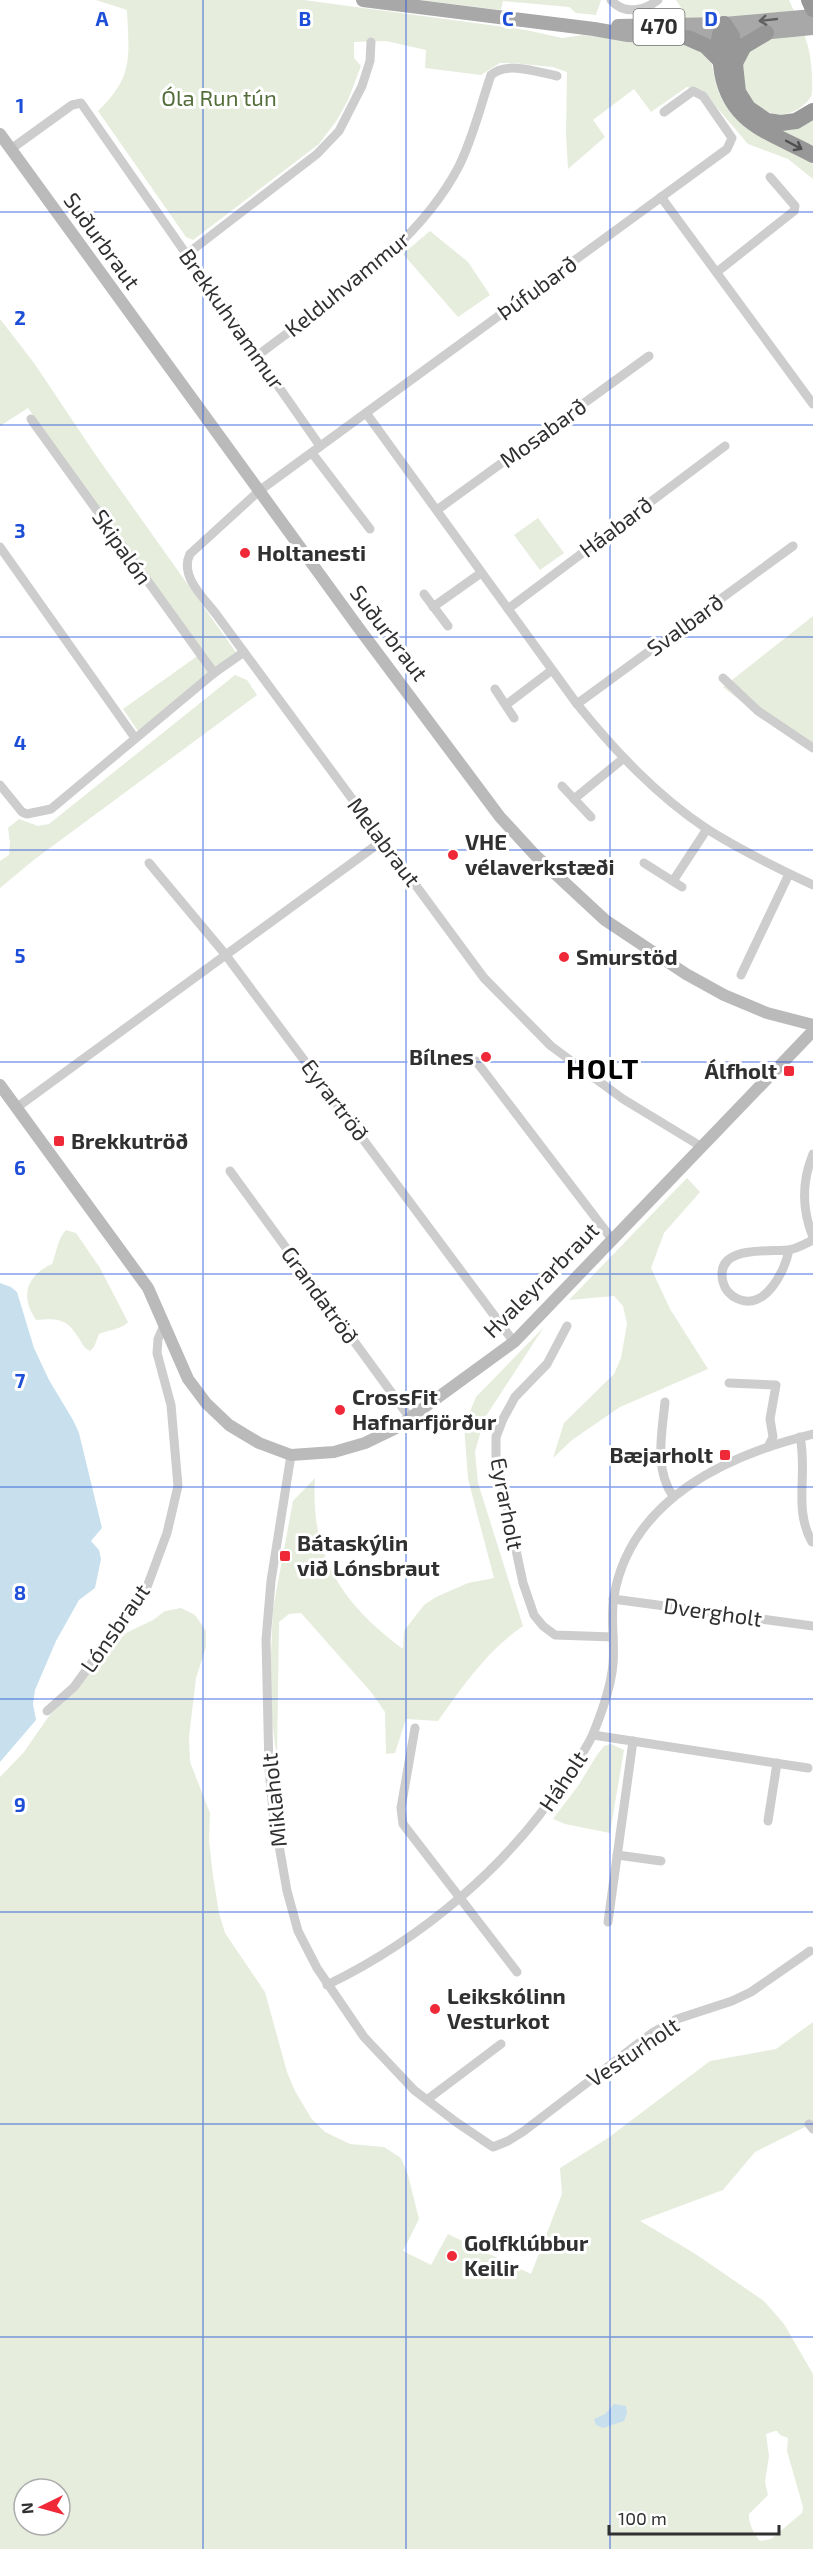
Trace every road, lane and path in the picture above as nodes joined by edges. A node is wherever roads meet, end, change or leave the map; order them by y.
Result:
1 (363, 0) edge
2 (611, 0) edge
3 (658, 0) edge
4 (809, 0) edge
5 (813, 9) edge
6 (813, 16) edge
7 (813, 28) edge
8 (594, 29) junction
9 (724, 33) junction
10 (766, 33) junction
11 (688, 38) junction
12 (371, 42) dead end
13 (727, 63) junction
14 (557, 76) dead end
15 (813, 111) edge
16 (664, 112) dead end
17 (0, 134) edge
18 (11, 149) junction
19 (813, 155) edge
20 (770, 177) dead end
21 (661, 197) junction
22 (187, 254) junction
23 (717, 272) junction
24 (257, 356) junction
25 (649, 356) dead end
26 (813, 404) edge
27 (366, 413) junction
28 (32, 419) dead end
29 (320, 446) junction
30 (725, 446) dead end
31 (312, 453) junction
32 (259, 491) junction
33 (436, 510) junction
34 (370, 530) dead end
35 (793, 546) dead end
36 (0, 547) edge
37 (481, 573) junction
38 (424, 594) dead end
39 (433, 607) junction
40 (508, 609) junction
41 (448, 626) dead end
42 (244, 652) junction
43 (552, 670) junction
44 (214, 673) junction
45 (723, 678) dead end
46 (495, 689) dead end
47 (577, 704) junction
48 (506, 705) junction
49 (514, 718) dead end
50 (135, 738) junction
51 (813, 748) edge
52 (624, 758) junction
53 (0, 785) edge
54 (562, 786) dead end
55 (574, 799) junction
56 (591, 818) dead end
57 (707, 829) junction
58 (382, 841) junction
59 (149, 863) dead end
60 (644, 863) dead end
61 (789, 874) junction
62 (673, 881) junction
63 (813, 885) edge
64 (682, 887) dead end
65 (225, 954) junction
66 (741, 975) dead end
67 (813, 1025) edge
68 (813, 1030) edge
69 (476, 1061) dead end
70 (0, 1085) edge
71 (16, 1108) junction
72 (702, 1148) junction
73 (813, 1154) edge
74 (230, 1171) dead end
75 (612, 1238) junction
76 (813, 1239) edge
77 (789, 1251) junction
78 (165, 1323) junction
79 (567, 1326) dead end
80 (514, 1342) junction
81 (729, 1383) dead end
82 (665, 1402) dead end
83 (410, 1418) junction
84 (813, 1434) edge
85 (800, 1437) junction
86 (768, 1447) junction
87 (291, 1455) junction
88 (673, 1496) junction
89 (812, 1542) dead end
90 (613, 1599) junction
91 (813, 1626) edge
92 (613, 1637) junction
93 (47, 1711) dead end
94 (415, 1728) dead end
95 (593, 1735) junction
96 (633, 1741) junction
97 (777, 1763) junction
98 (808, 1768) dead end
99 (768, 1821) dead end
100 (617, 1855) junction
101 (661, 1861) dead end
102 (461, 1899) junction
103 (608, 1922) dead end
104 (810, 1951) dead end
105 (517, 1972) dead end
106 (327, 1985) junction
107 (501, 2043) dead end
108 (428, 2099) junction
109 (493, 2147) joint

1 - 8 main road, 470
2 - 3 street
4 - 5 highway
6 -> 9 main road, 470
7 - 10 main road, 470
8 - 9 main road, 470
8 - 11 main road, 470
9 - 10 main road, 470
9 - 11 main road, 470
9 - 13 highway
10 - 13 highway
11 - 13 highway
12 - 22 street
13 - 15 highway
13 -> 19 highway
14 - 24 street, Kelduhvammur
16 - 21 street, Þúfubarð
17 - 18 street, Suðurbraut
18 - 22 street, Brekkuhvammur
18 - 32 street, Suðurbraut
20 - 23 street
21 - 23 street
21 - 27 street, Þúfubarð
22 - 24 street, Brekkuhvammur
23 - 26 street
24 - 29 street, Brekkuhvammur
25 - 33 street, Mosabarð
27 - 29 street, Þúfubarð
27 - 33 street
28 - 44 street, Skipalón
29 - 31 street, Þúfubarð
30 - 40 street, Háabarð
31 - 32 street, Þúfubarð
31 - 34 street
32 - 42 street, Melabraut
32 - 67 street, Suðurbraut
33 - 37 street
35 - 47 street, Svalbarð
36 - 50 street
37 - 39 street
37 - 40 street
38 - 39 street
39 - 41 street
40 - 43 street
42 - 44 street
42 - 58 street, Melabraut
43 - 47 street
43 - 48 street
44 - 50 street
45 - 51 street
46 - 48 street
47 - 52 street
48 - 49 street
50 - 53 street
52 - 55 street
52 - 57 street
54 - 55 street
55 - 56 street
57 - 61 street
57 - 62 street
58 - 65 street
58 - 72 street, Melabraut
59 - 65 street, Eyrartröð
60 - 62 street
61 - 63 street
61 - 66 street
62 - 64 street
65 - 71 street
65 - 80 street, Eyrartröð
68 - 72 street, Hvaleyrarbraut
69 - 75 street
70 - 71 street, Hvaleyrarbraut
71 - 78 street, Hvaleyrarbraut
72 - 75 street, Hvaleyrarbraut
73 - 76 street
74 - 83 street, Grandatröð
75 - 80 street, Hvaleyrarbraut
76 - 77 street
77 - 77 street
78 - 87 street, Hvaleyrarbraut
78 - 93 street, Lónsbraut
79 - 92 street, Eyrarholt
80 - 83 street, Hvaleyrarbraut
81 - 86 street
82 - 88 street
83 - 87 street, Hvaleyrarbraut
84 - 85 street, Háholt
85 - 86 street, Háholt
85 - 89 street
86 - 88 street, Háholt
87 - 106 street, Miklaholt
88 - 90 street, Háholt
90 - 91 street, Dvergholt
90 - 92 street, Háholt
92 - 95 street, Háholt
94 - 102 street
95 - 96 street
95 - 102 street, Háholt
96 - 97 street
96 - 100 street
97 - 98 street
97 - 99 street
100 - 101 street
100 - 103 street
102 - 105 street
102 - 106 street, Háholt
104 - 109 street, Vesturholt
106 - 108 street, Miklaholt
107 - 108 street
108 - 109 street, Miklaholt

